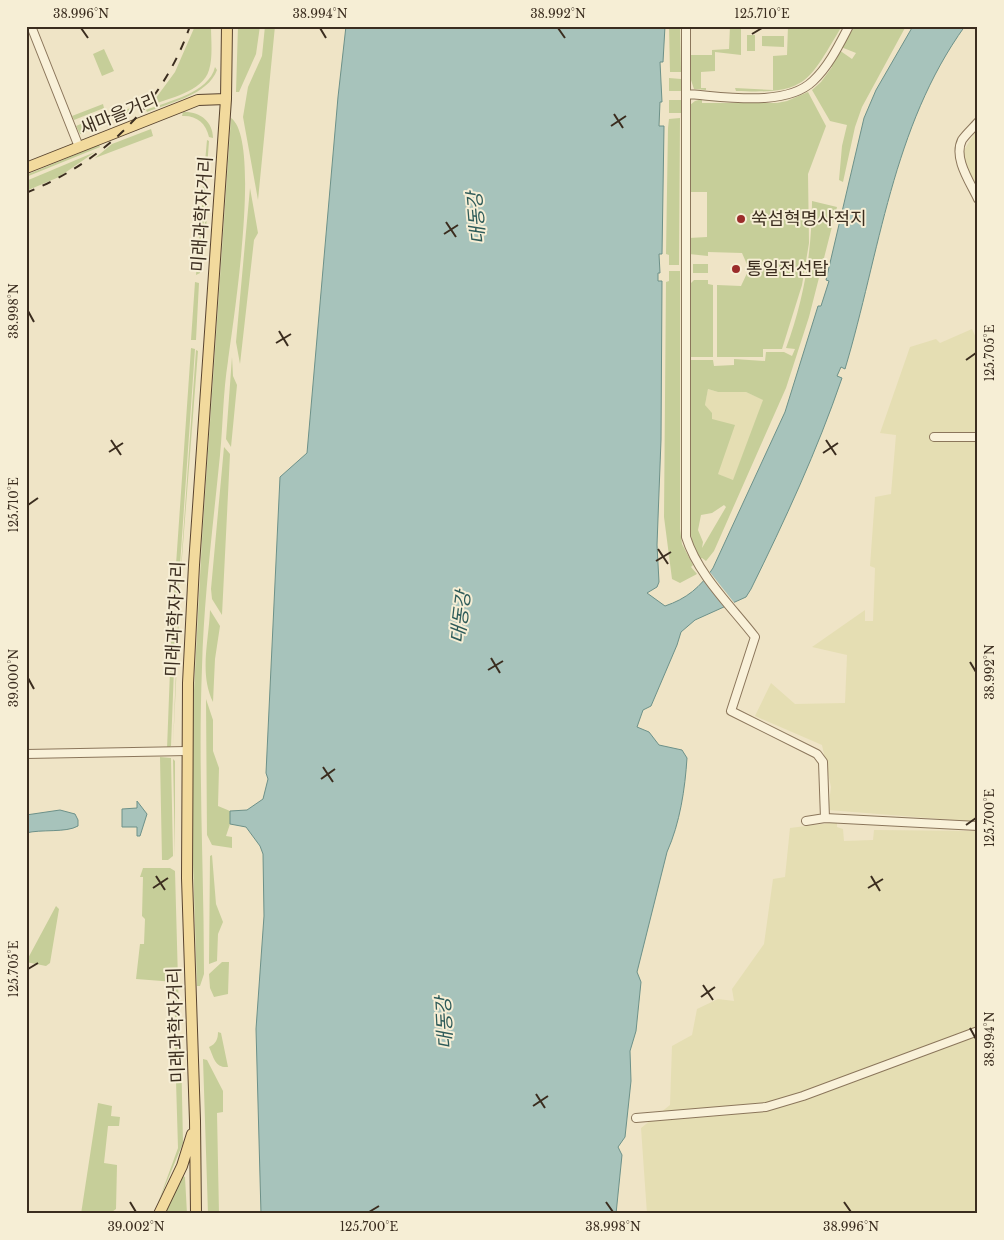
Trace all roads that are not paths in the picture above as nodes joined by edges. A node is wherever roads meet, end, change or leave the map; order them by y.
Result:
1 (31, 26) edge
2 (227, 26) edge
3 (686, 26) edge
4 (850, 26) edge
5 (686, 94) junction
6 (226, 99) junction
7 (978, 122) edge
8 (79, 147) junction
9 (26, 168) edge
10 (978, 199) edge
11 (934, 437) dead end
12 (978, 437) edge
13 (187, 751) junction
14 (26, 754) edge
15 (825, 818) junction
16 (806, 821) dead end
17 (978, 826) edge
18 (978, 1031) edge
19 (636, 1118) dead end
20 (196, 1121) junction
21 (159, 1214) edge
22 (196, 1214) edge

1 - 8 street
2 - 6 main road, 미래과학자거리
3 - 5 street
4 - 5 street
5 - 15 street
6 - 8 main road, 새마을거리
6 - 13 main road, 미래과학자거리
7 - 10 street
8 - 9 main road, 새마을거리
11 - 12 street
13 - 14 street
13 - 20 main road, 미래과학자거리
15 - 16 street
15 - 17 street
18 - 19 street
20 - 21 main road
20 - 22 main road, 미래과학자거리

